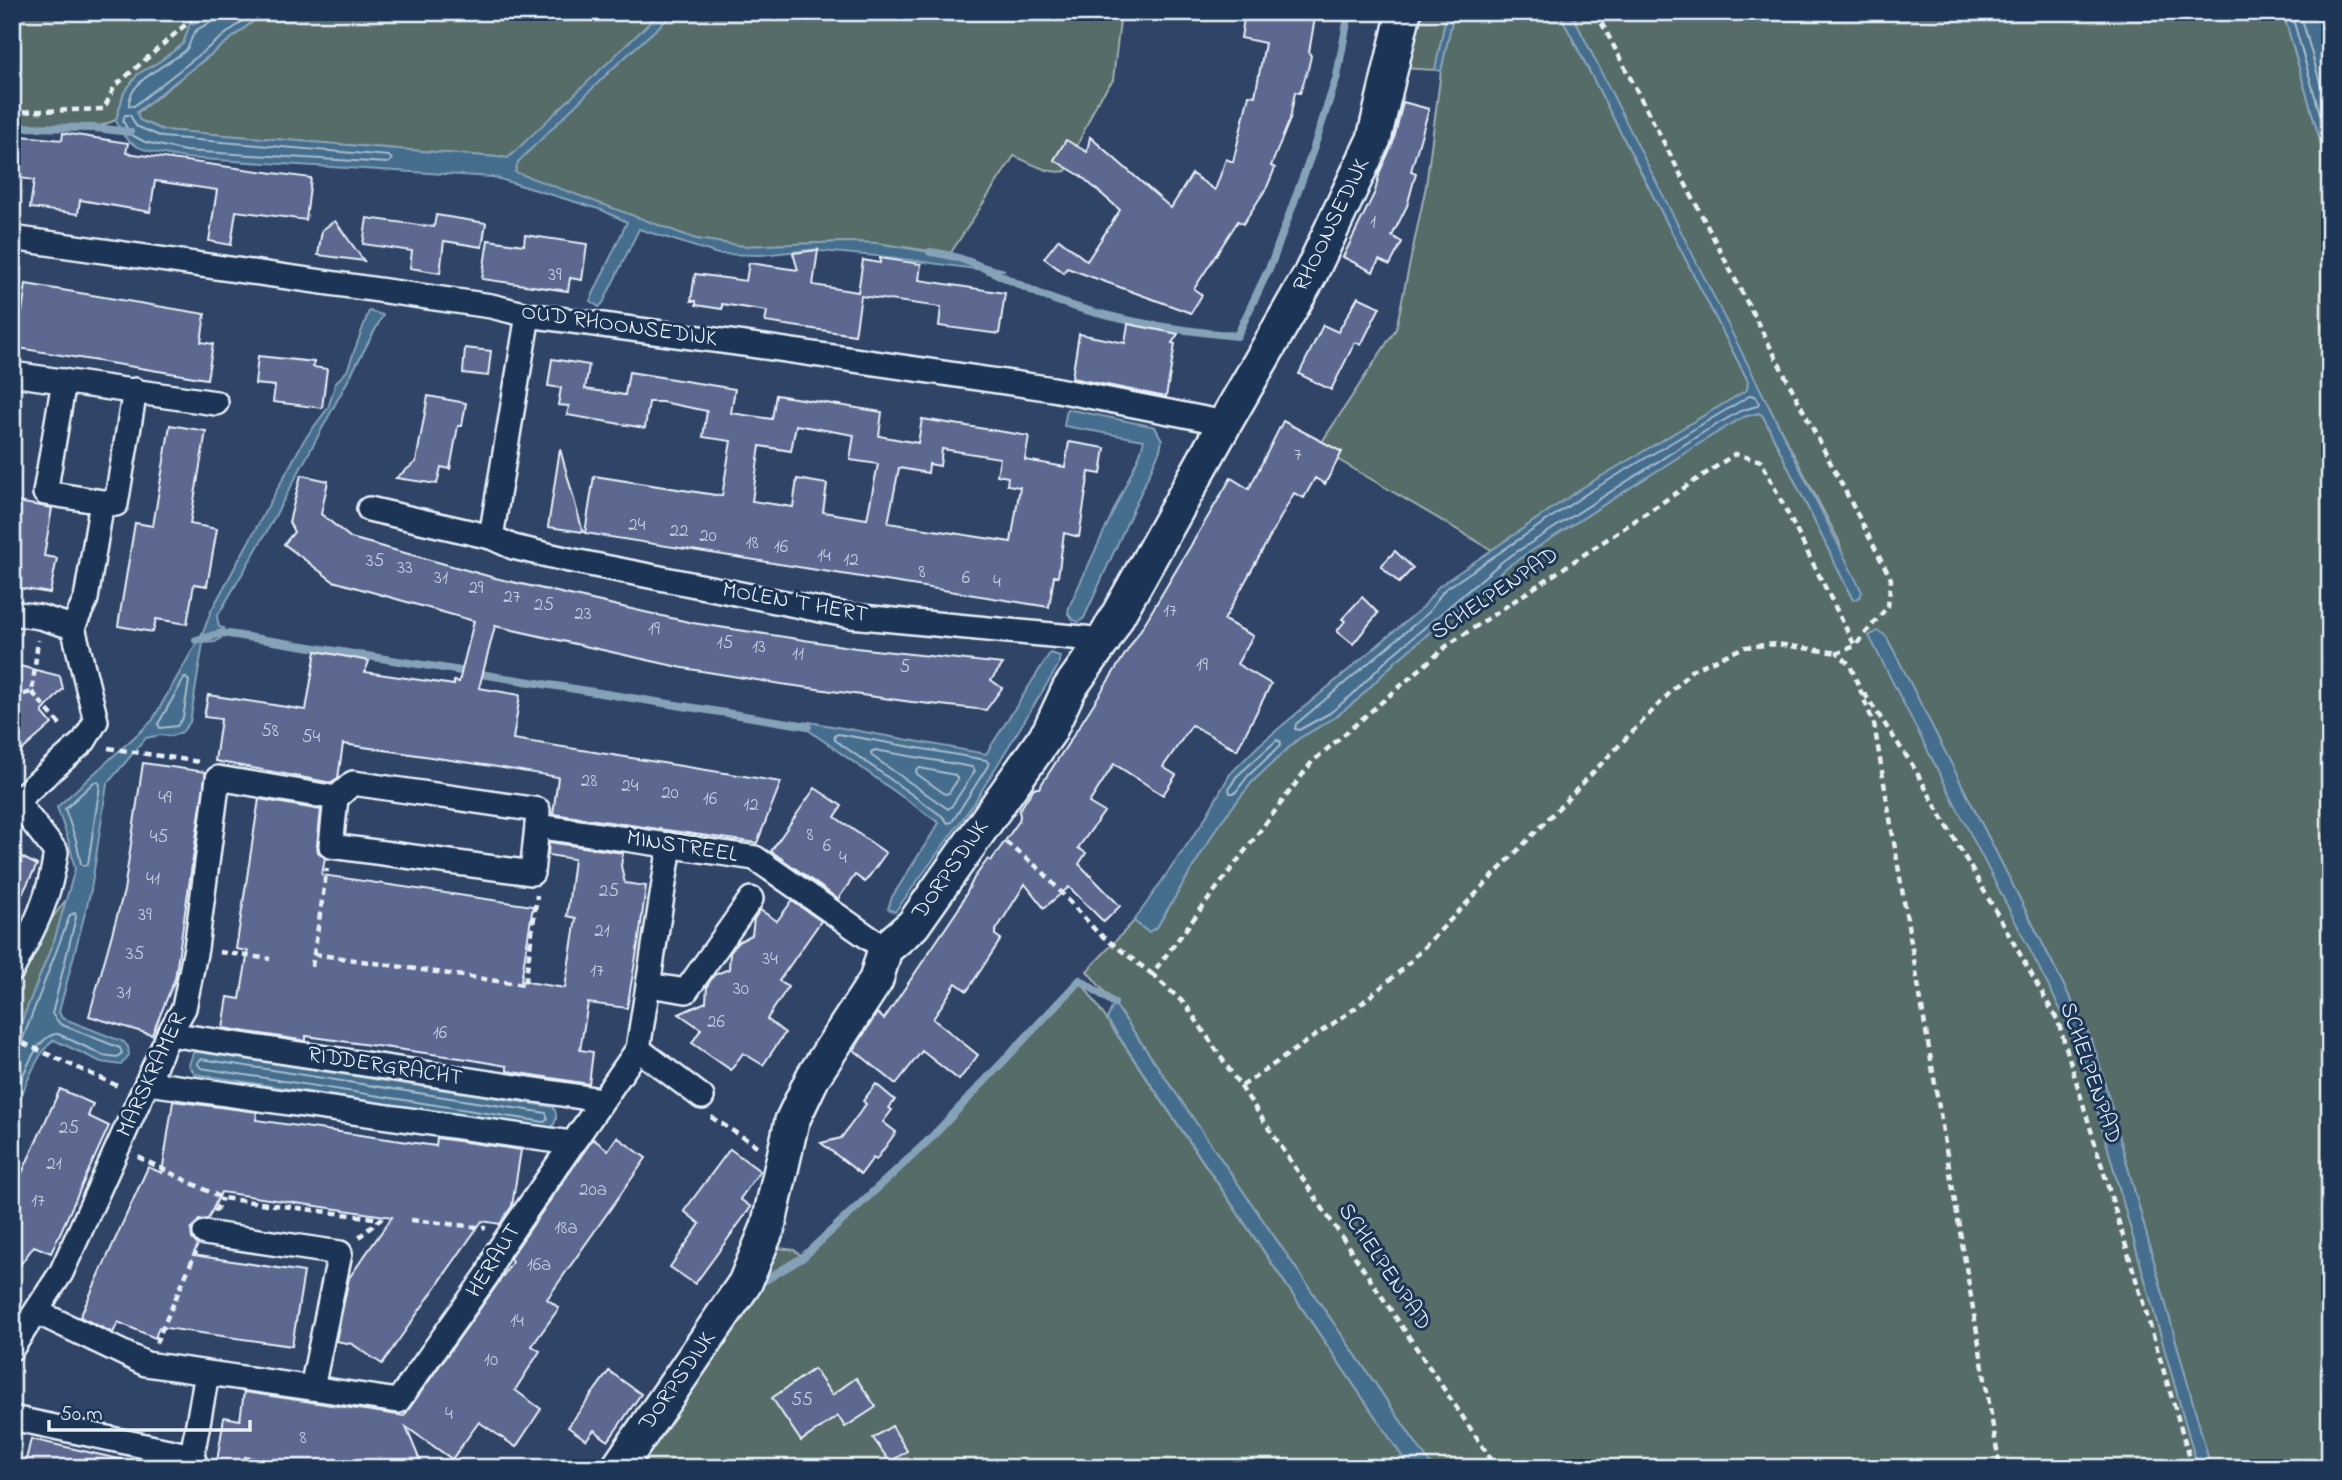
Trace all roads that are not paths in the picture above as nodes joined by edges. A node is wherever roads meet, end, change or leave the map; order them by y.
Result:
1 (1404, 12) edge
2 (12, 237) edge
3 (528, 315) junction
4 (12, 374) edge
5 (64, 381) junction
6 (135, 390) junction
7 (216, 402) dead end
8 (1225, 423) junction
9 (102, 502) junction
10 (369, 509) dead end
11 (491, 537) junction
12 (12, 613) edge
13 (73, 627) junction
14 (1104, 640) junction
15 (336, 798) junction
16 (15, 803) edge
17 (537, 825) junction
18 (670, 845) junction
19 (751, 899) dead end
20 (885, 949) junction
21 (12, 970) edge
22 (649, 985) junction
23 (169, 1034) junction
24 (638, 1049) junction
25 (146, 1090) junction
26 (702, 1097) road end
27 (601, 1100) junction
28 (571, 1143) junction
29 (205, 1233) road end
30 (37, 1312) junction
31 (12, 1348) edge
32 (207, 1374) junction
33 (312, 1388) junction
34 (12, 1418) edge
35 (195, 1462) edge
36 (618, 1468) edge

1 - 8 street, RHOONSEDIJK
2 - 3 street, OUD RHOONSEDIJK
3 - 8 street, OUD RHOONSEDIJK
3 - 11 street
4 - 5 street
5 - 6 street
5 - 9 street
6 - 7 street
6 - 9 street
8 - 14 street, DORPSDIJK
9 - 13 street
10 - 11 street, MOLEN 'T HERT
11 - 14 street, MOLEN 'T HERT
12 - 13 street
13 - 16 street
14 - 20 street, DORPSDIJK
15 - 17 street
15 - 17 street
15 - 23 street, MARSKRAMER
16 - 21 street
17 - 18 street, MINSTREEL
18 - 20 street, MINSTREEL
18 - 22 street, HERAUT
19 - 22 street
20 - 36 street, DORPSDIJK
22 - 24 street, HERAUT
23 - 25 street, MARSKRAMER
23 - 27 street, RIDDERGRACHT
24 - 26 street
24 - 27 street, HERAUT
25 - 28 street, RIDDERGRACHT
25 - 30 street, MARSKRAMER
27 - 28 street, HERAUT
28 - 33 street, HERAUT
29 - 33 street
30 - 31 street, MARSKRAMER
30 - 32 street
32 - 33 street
32 - 35 street
34 - 35 street

